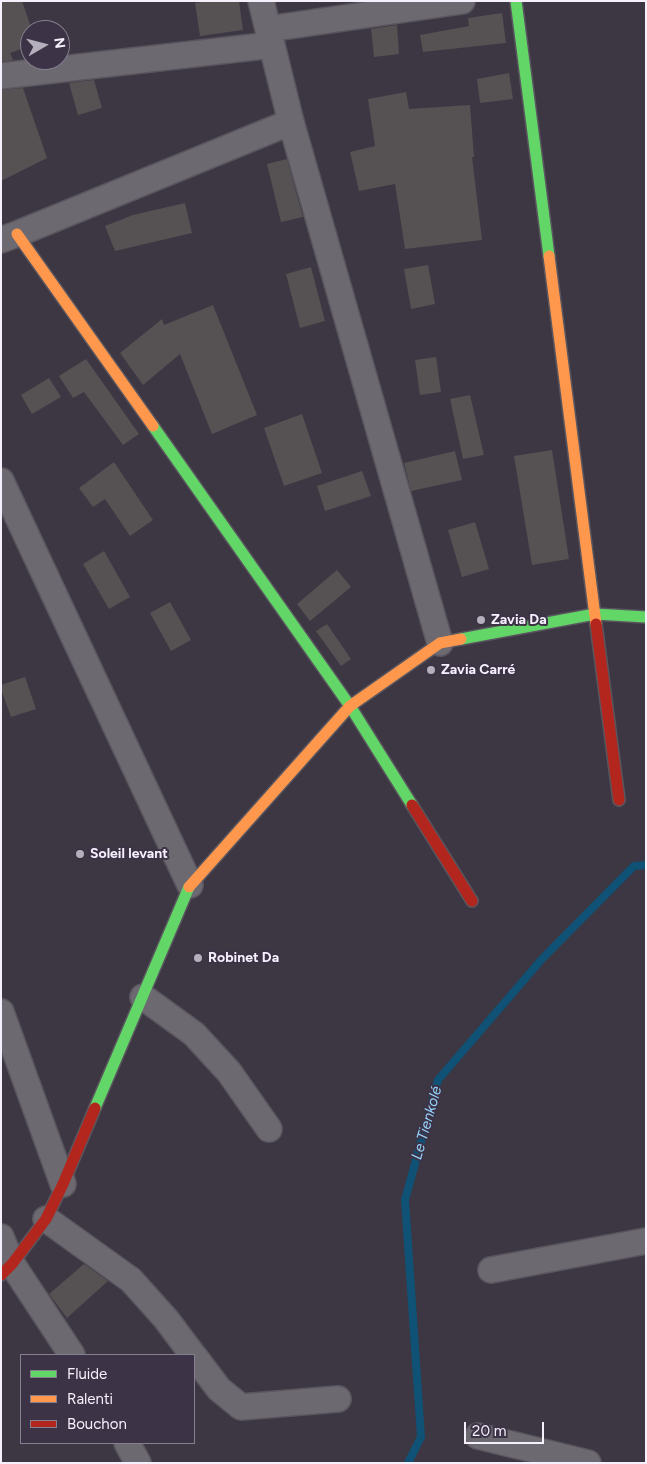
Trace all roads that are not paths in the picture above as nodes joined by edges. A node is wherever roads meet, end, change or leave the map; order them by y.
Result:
1 (261, 1) edge
2 (462, 1) edge
3 (516, 1) edge
4 (270, 37) junction
5 (1, 76) edge
6 (291, 122) junction
7 (9, 237) edge
8 (1, 481) edge
9 (595, 614) junction
10 (646, 617) edge
11 (440, 643) junction
12 (350, 706) junction
13 (619, 800) dead end
14 (190, 885) junction
15 (472, 901) dead end
16 (143, 997) junction
17 (1, 1012) edge
18 (270, 1129) dead end
19 (63, 1184) junction
20 (46, 1219) junction
21 (1, 1237) edge
22 (646, 1240) edge
23 (6, 1270) edge
24 (491, 1270) dead end
25 (71, 1354) edge
26 (193, 1354) edge
27 (195, 1356) edge
28 (338, 1399) dead end
29 (478, 1436) dead end
30 (128, 1444) edge
31 (138, 1463) edge
32 (588, 1463) edge

1 - 4 street
2 - 4 street
3 - 9 street
4 - 5 street
4 - 6 street
6 - 7 street
6 - 11 street
7 - 12 street
8 - 14 street
9 - 10 street
9 - 11 street
9 - 13 street
11 - 12 street
12 - 14 street
12 - 15 street
14 - 16 street
16 - 18 street
16 - 19 street
17 - 19 street
19 - 20 street
20 - 23 street
20 - 26 street
21 - 23 street
22 - 24 street
23 - 25 street
27 - 28 street
29 - 32 street
30 - 31 street

